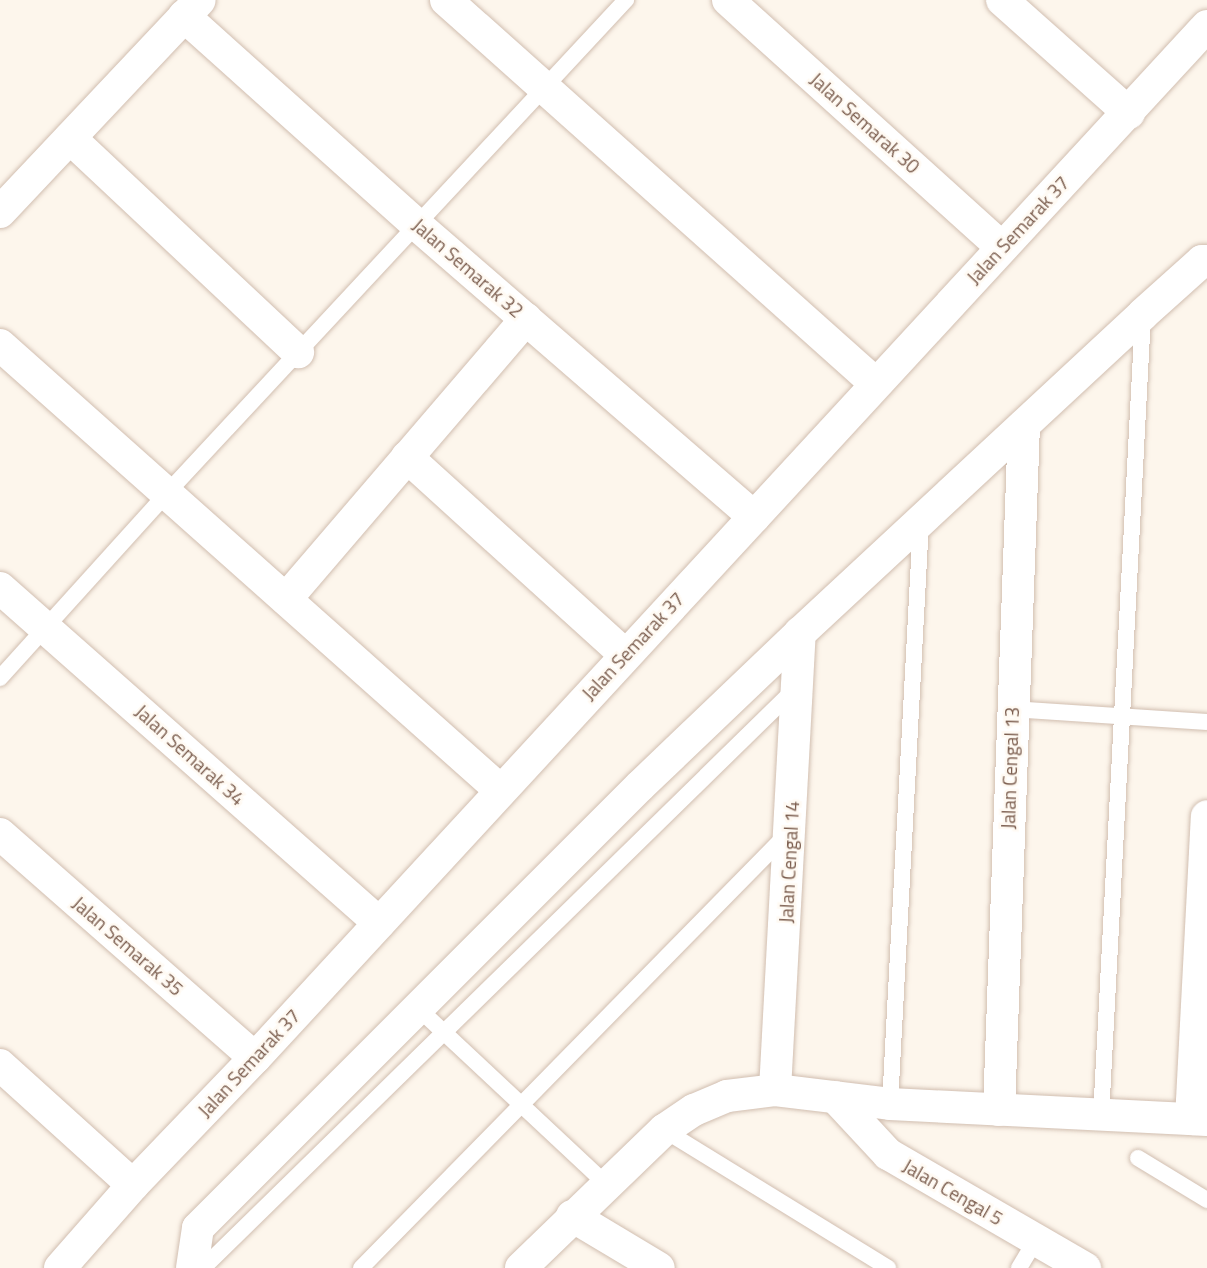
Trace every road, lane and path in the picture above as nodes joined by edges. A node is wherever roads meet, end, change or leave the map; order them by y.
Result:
1 (446, 0) edge
2 (626, 0) edge
3 (728, 0) edge
4 (1002, 0) edge
5 (192, 8) edge
6 (1207, 26) edge
7 (545, 88) junction
8 (1129, 113) junction
9 (70, 138) junction
10 (0, 212) edge
11 (417, 225) junction
12 (1002, 247) junction
13 (1205, 260) edge
14 (1143, 314) junction
15 (526, 319) junction
16 (0, 345) edge
17 (298, 352) junction
18 (875, 383) junction
19 (1024, 425) junction
20 (407, 457) junction
21 (167, 493) junction
22 (754, 517) junction
23 (921, 522) junction
24 (0, 588) edge
25 (286, 599) junction
26 (46, 628) junction
27 (800, 633) junction
28 (625, 655) junction
29 (0, 678) edge
30 (798, 686) junction
31 (1012, 709) junction
32 (1122, 715) junction
33 (1207, 722) edge
34 (500, 790) junction
35 (1207, 816) edge
36 (791, 831) junction
37 (0, 834) edge
38 (379, 923) junction
39 (418, 1008) junction
40 (443, 1033) junction
41 (255, 1058) junction
42 (0, 1065) edge
43 (775, 1090) junction
44 (835, 1097) junction
45 (890, 1104) junction
46 (520, 1105) junction
47 (999, 1110) junction
48 (1101, 1117) junction
49 (1199, 1120) edge
50 (664, 1130) junction
51 (1138, 1157) dead end
52 (606, 1184) junction
53 (133, 1185) junction
54 (1207, 1200) edge
55 (572, 1216) junction
56 (1036, 1240) junction
57 (60, 1268) edge
58 (192, 1268) edge
59 (203, 1268) edge
60 (361, 1268) edge
61 (520, 1268) edge
62 (659, 1268) edge
63 (888, 1268) edge
64 (1019, 1268) edge
65 (1085, 1268) edge

1 - 7 street
2 - 7 lane
3 - 12 street, Jalan Semarak 30
4 - 8 street
5 - 9 street
5 - 11 street, Jalan Semarak 32
6 - 8 street, Jalan Semarak 37
7 - 11 lane
7 - 18 street
8 - 12 street, Jalan Semarak 37
9 - 10 street
9 - 17 street
11 - 15 street, Jalan Semarak 32
11 - 17 lane
12 - 18 street, Jalan Semarak 37
13 - 14 street
14 - 19 street
14 - 32 lane
15 - 20 street
15 - 22 street, Jalan Semarak 32
16 - 21 street
17 - 21 lane
18 - 22 street, Jalan Semarak 37
19 - 23 street
19 - 31 street, Jalan Cengal 13
20 - 25 street
20 - 28 street
21 - 25 street
21 - 26 lane
22 - 28 street, Jalan Semarak 37
23 - 27 street
23 - 45 lane
24 - 26 street, Jalan Semarak 34
25 - 34 street
26 - 29 lane
26 - 38 street, Jalan Semarak 34
27 - 30 street, Jalan Cengal 14
27 - 39 street
28 - 34 street, Jalan Semarak 37
30 - 36 street, Jalan Cengal 14
30 - 40 lane
31 - 32 lane
31 - 47 street, Jalan Cengal 13
32 - 33 lane
32 - 48 lane
34 - 38 street, Jalan Semarak 37
35 - 49 street
36 - 43 street, Jalan Cengal 14
36 - 46 lane
37 - 41 street, Jalan Semarak 35
38 - 41 street, Jalan Semarak 37
39 - 40 lane
39 - 58 street
40 - 46 lane
40 - 59 lane
41 - 53 street, Jalan Semarak 37
42 - 53 street
43 - 44 street
43 - 50 street
44 - 45 street
44 - 56 street, Jalan Cengal 5
45 - 47 street
46 - 52 lane
46 - 60 lane
47 - 48 street
48 - 49 street
50 - 52 street
50 - 63 lane
51 - 54 lane
52 - 55 street
53 - 57 street, Jalan Semarak 37
55 - 61 street
55 - 62 street
56 - 64 lane
56 - 65 street, Jalan Cengal 5

